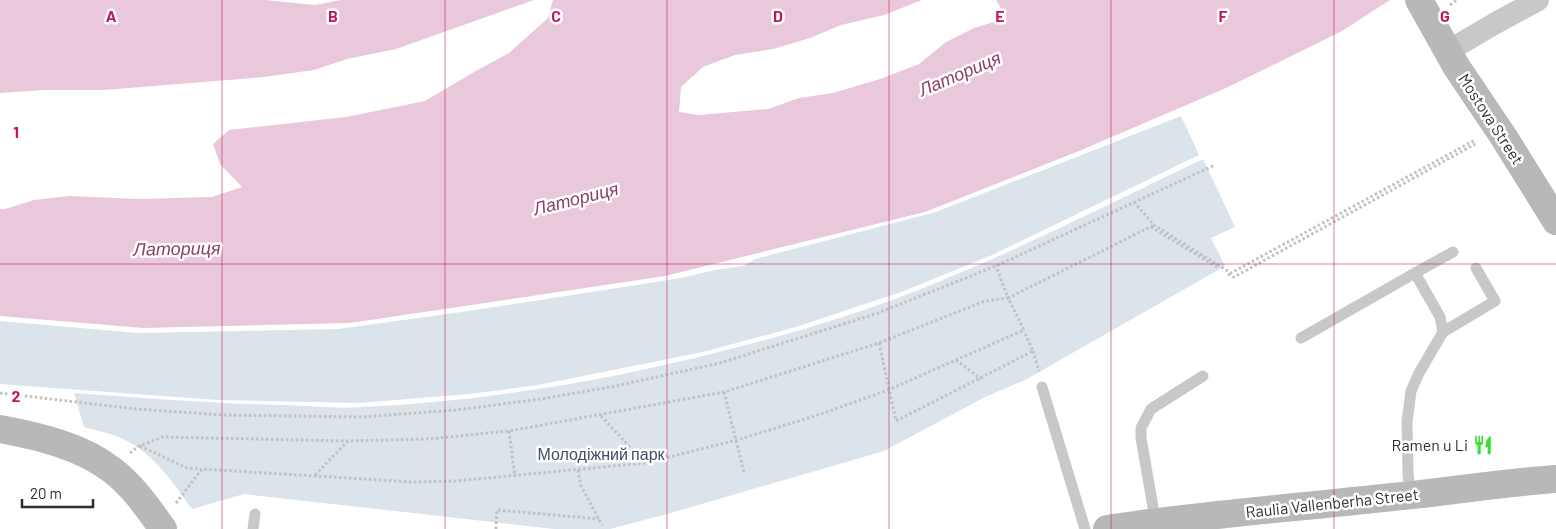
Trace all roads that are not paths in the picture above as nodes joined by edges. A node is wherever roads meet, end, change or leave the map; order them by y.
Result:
1 (1538, 0) edge
2 (1424, 8) edge
3 (1448, 51) junction
4 (1556, 221) edge
5 (1453, 252) dead end
6 (1476, 268) dead end
7 (1415, 273) junction
8 (1443, 332) junction
9 (1301, 338) dead end
10 (1203, 376) dead end
11 (1042, 387) dead end
12 (0, 429) edge
13 (1556, 479) edge
14 (1410, 496) junction
15 (255, 514) dead end
16 (167, 519) edge
17 (1156, 525) edge
18 (253, 529) edge
19 (1084, 529) edge
20 (1107, 529) edge

1 - 3 street
2 - 3 street, Mostova Street
3 - 4 street, Mostova Street
5 - 7 lane
6 - 8 lane
7 - 8 lane
7 - 9 lane
8 - 14 lane
10 - 17 lane
11 - 19 lane
12 - 16 street
13 - 14 street, Raulia Vallenberha Street
14 - 17 street, Raulia Vallenberha Street
15 - 18 lane
17 - 20 street, Raulia Vallenberha Street

